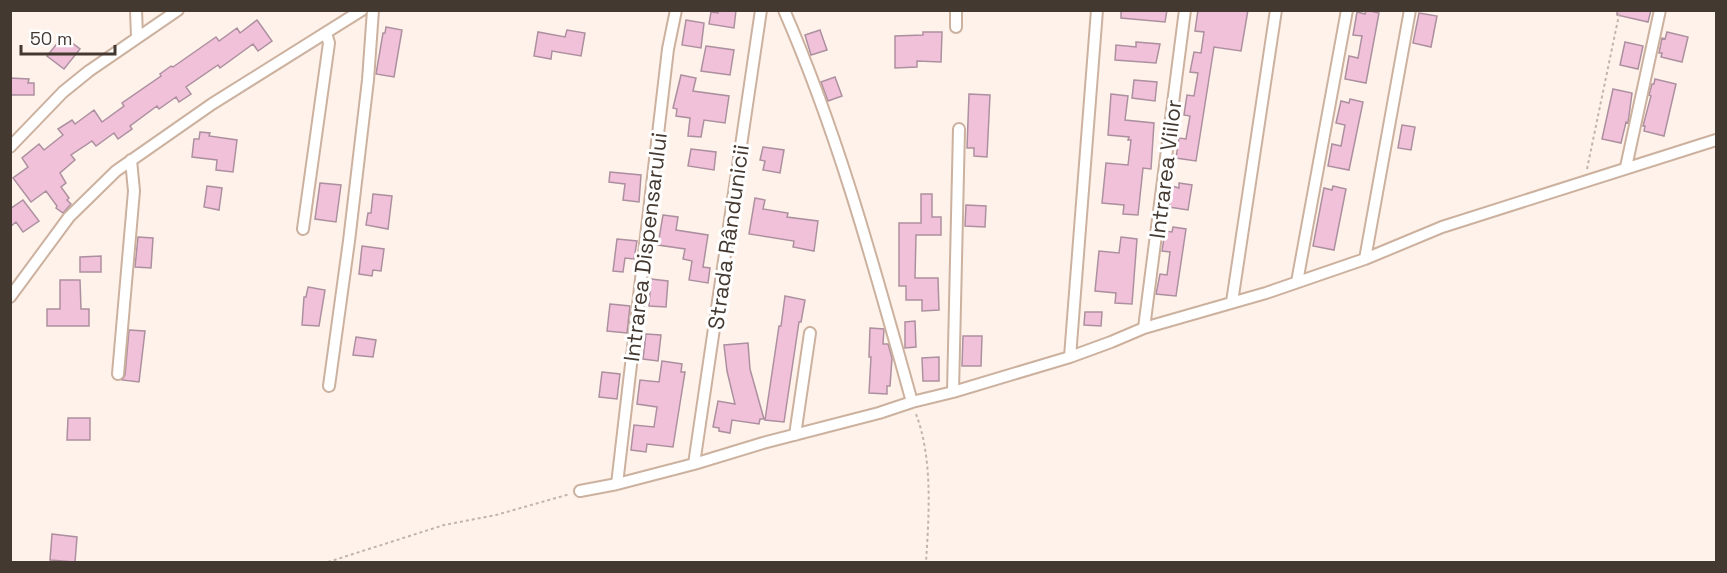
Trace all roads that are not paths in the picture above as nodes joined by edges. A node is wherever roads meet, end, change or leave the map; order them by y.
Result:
1 (136, 10) edge
2 (178, 10) edge
3 (373, 10) edge
4 (676, 10) edge
5 (761, 10) edge
6 (784, 10) edge
7 (956, 10) edge
8 (1097, 10) edge
9 (1185, 10) edge
10 (1276, 10) edge
11 (1347, 10) edge
12 (1410, 10) edge
13 (1660, 10) edge
14 (361, 11) edge
15 (956, 27) dead end
16 (326, 33) junction
17 (137, 37) junction
18 (959, 129) dead end
19 (1716, 140) edge
20 (10, 147) edge
21 (131, 160) junction
22 (1626, 167) junction
23 (303, 229) dead end
24 (1365, 259) junction
25 (1297, 282) junction
26 (10, 297) edge
27 (1232, 302) junction
28 (1144, 328) junction
29 (810, 333) dead end
30 (1070, 357) junction
31 (118, 374) dead end
32 (329, 386) dead end
33 (953, 392) junction
34 (912, 402) junction
35 (795, 435) junction
36 (694, 464) junction
37 (617, 484) junction
38 (580, 491) road end

1 - 17 street
2 - 17 street
3 - 32 street
4 - 37 street, Intrarea Dispensarului
5 - 36 street, Strada Rândunicii
6 - 34 street
7 - 15 street
8 - 30 street
9 - 28 street, Intrarea Viilor
10 - 27 street
11 - 25 street
12 - 24 street
13 - 22 street
14 - 16 street
16 - 21 street
16 - 23 street
17 - 20 street
18 - 33 street
19 - 22 street
21 - 26 street
21 - 31 street
22 - 24 street
24 - 25 street
25 - 27 street
27 - 28 street
28 - 30 street
29 - 35 street
30 - 33 street
33 - 34 street
34 - 35 street
35 - 36 street
36 - 37 street
37 - 38 street

